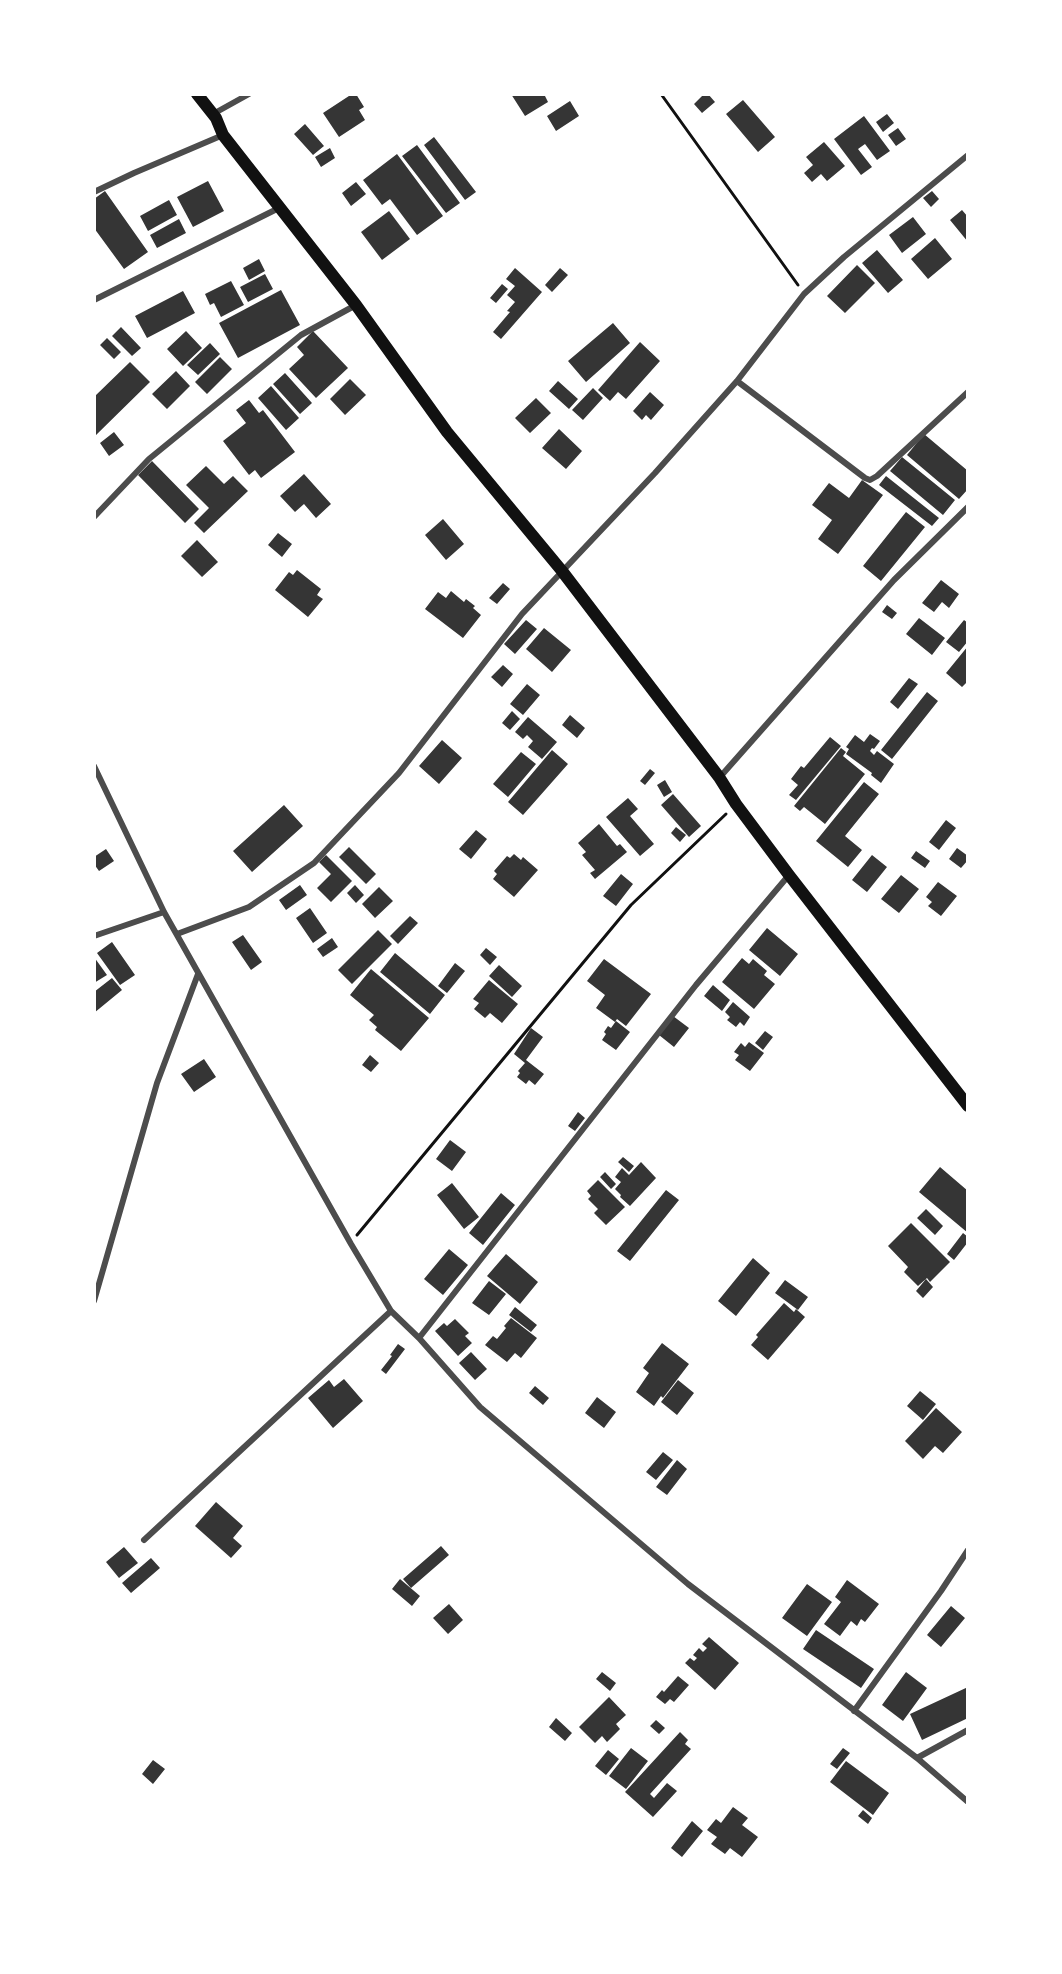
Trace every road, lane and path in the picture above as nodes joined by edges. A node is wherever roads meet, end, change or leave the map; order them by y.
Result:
1 (197, 94) edge
2 (249, 94) edge
3 (661, 94) edge
4 (213, 114) junction
5 (223, 135) junction
6 (968, 155) edge
7 (94, 192) edge
8 (279, 208) junction
9 (804, 294) junction
10 (94, 300) edge
11 (356, 305) junction
12 (737, 381) junction
13 (968, 392) edge
14 (968, 507) edge
15 (94, 517) edge
16 (562, 571) junction
17 (94, 766) edge
18 (719, 777) junction
19 (736, 804) junction
20 (789, 875) junction
21 (164, 912) junction
22 (177, 934) junction
23 (94, 936) edge
24 (198, 974) junction
25 (968, 1106) edge
26 (351, 1244) junction
27 (94, 1301) edge
28 (391, 1311) junction
29 (419, 1338) junction
30 (144, 1540) dead end
31 (968, 1550) edge
32 (854, 1711) junction
33 (968, 1730) edge
34 (917, 1758) junction
35 (968, 1802) edge

1 - 4 main road
2 - 4 street
3 - 9 path
4 - 5 main road
5 - 7 street
5 - 8 main road
6 - 9 street
8 - 10 street
8 - 11 main road
9 - 12 street
11 - 15 street
11 - 16 main road
12 - 13 street
12 - 16 street
14 - 18 street
16 - 18 main road
16 - 22 street
17 - 21 street
18 - 19 main road
19 - 20 main road
19 - 26 path
20 - 25 main road
20 - 29 street
21 - 22 street
21 - 23 street
22 - 24 street
24 - 26 street
24 - 27 street
26 - 28 street
28 - 29 street
28 - 30 street
29 - 32 street
31 - 32 street
32 - 34 street
33 - 34 street
34 - 35 street

